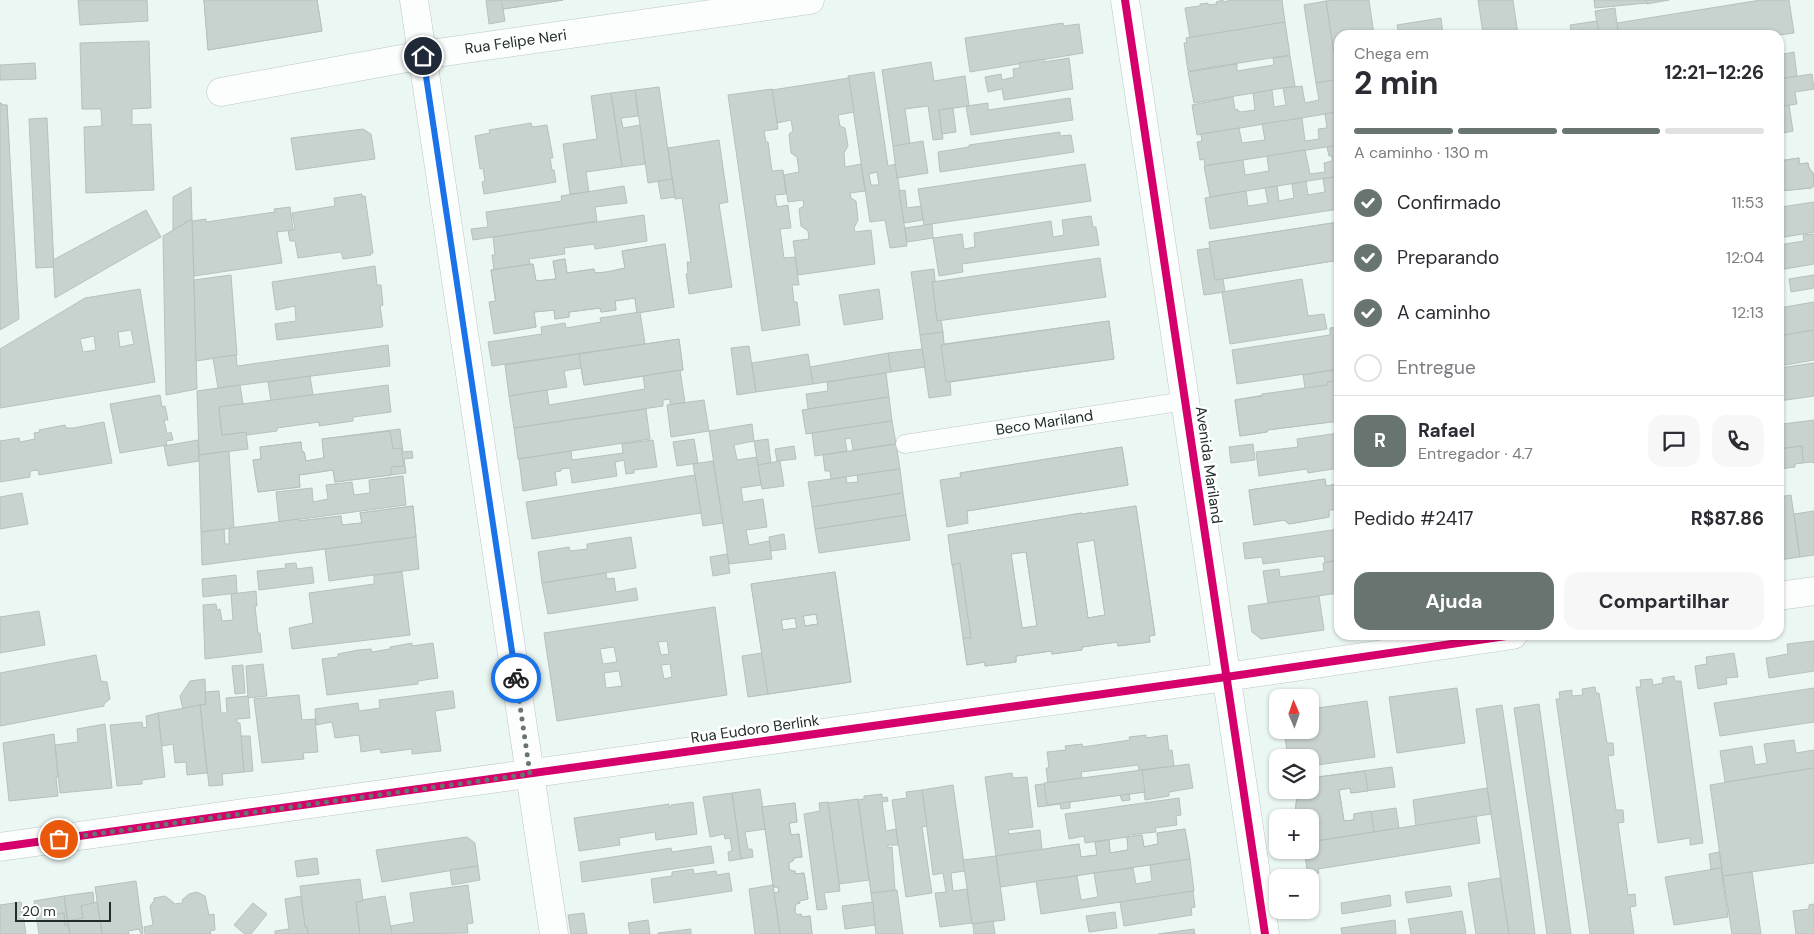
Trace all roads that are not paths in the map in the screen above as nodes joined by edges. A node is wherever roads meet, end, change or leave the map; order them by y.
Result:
1 (414, 0) edge
2 (810, 0) edge
3 (1125, 0) edge
4 (423, 56) junction
5 (221, 92) dead end
6 (1185, 401) junction
7 (905, 444) dead end
8 (1814, 591) edge
9 (1784, 595) edge
10 (1479, 640) edge
11 (1226, 677) junction
12 (530, 774) junction
13 (0, 847) edge
14 (554, 934) edge
15 (1265, 934) edge

1 - 4 street
2 - 4 street, Rua Felipe Neri
3 - 6 street, Avenida Mariland
4 - 5 street, Rua Felipe Neri
4 - 12 street
6 - 7 lane, Beco Mariland
6 - 11 street, Avenida Mariland
8 - 9 street
10 - 11 street, Rua Eudoro Berlink
11 - 12 street, Rua Eudoro Berlink
11 - 15 street, Avenida Mariland
12 - 13 street, Rua Eudoro Berlink
12 - 14 street

